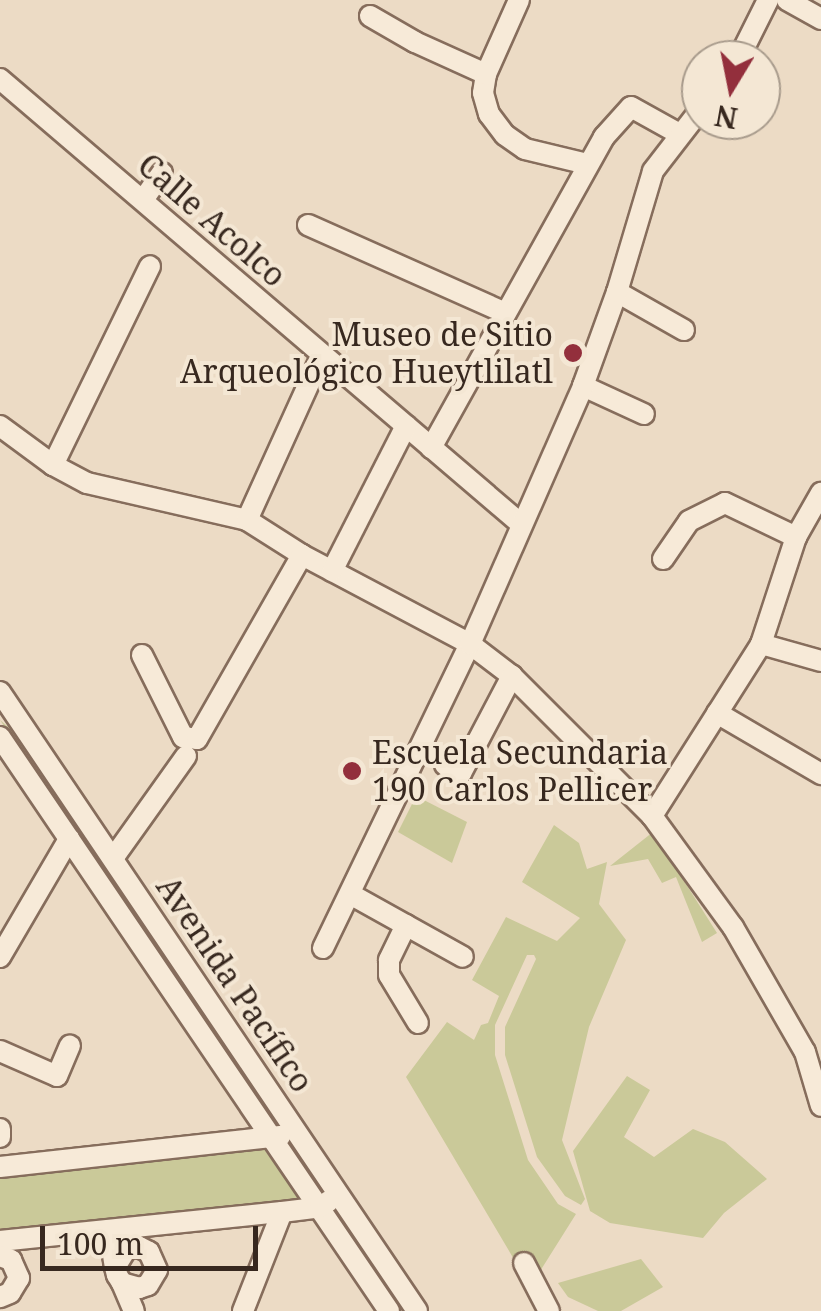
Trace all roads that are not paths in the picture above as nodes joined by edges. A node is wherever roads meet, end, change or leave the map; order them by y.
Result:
1 (519, 0) edge
2 (768, 0) edge
3 (786, 0) edge
4 (370, 16) dead end
5 (821, 19) edge
6 (748, 40) edge
7 (486, 74) junction
8 (0, 79) edge
9 (681, 130) edge
10 (678, 133) junction
11 (587, 164) junction
12 (162, 173) dead end
13 (143, 200) junction
14 (308, 224) dead end
15 (150, 266) dead end
16 (617, 292) junction
17 (502, 312) junction
18 (684, 330) dead end
19 (322, 355) junction
20 (582, 386) junction
21 (644, 414) dead end
22 (0, 426) edge
23 (406, 426) junction
24 (430, 448) junction
25 (53, 466) junction
26 (821, 492) edge
27 (247, 520) junction
28 (522, 524) junction
29 (796, 537) junction
30 (302, 555) junction
31 (663, 559) dead end
32 (332, 571) junction
33 (470, 644) junction
34 (761, 644) junction
35 (142, 654) dead end
36 (821, 661) edge
37 (512, 676) junction
38 (2, 699) edge
39 (717, 713) junction
40 (0, 737) edge
41 (191, 748) junction
42 (445, 764) dead end
43 (821, 774) edge
44 (652, 816) junction
45 (69, 839) junction
46 (114, 856) junction
47 (350, 894) junction
48 (406, 925) junction
49 (323, 948) dead end
50 (0, 956) edge
51 (463, 957) dead end
52 (418, 1023) dead end
53 (70, 1046) dead end
54 (0, 1051) edge
55 (821, 1106) edge
56 (294, 1128) junction
57 (0, 1130) edge
58 (0, 1137) edge
59 (274, 1140) junction
60 (0, 1165) edge
61 (339, 1195) junction
62 (320, 1207) junction
63 (282, 1212) junction
64 (151, 1226) junction
65 (109, 1230) junction
66 (8, 1241) edge
67 (0, 1256) edge
68 (156, 1261) junction
69 (524, 1264) dead end
70 (18, 1269) junction
71 (119, 1275) junction
72 (148, 1285) junction
73 (4, 1300) edge
74 (137, 1311) edge
75 (243, 1311) edge
76 (389, 1311) edge
77 (417, 1311) edge
78 (549, 1311) edge

1 - 7 street
2 - 6 street
3 - 5 street
4 - 7 street
7 - 11 street
8 - 13 street, Calle Acolco
9 - 10 street
10 - 11 street
10 - 16 street
11 - 17 street
12 - 13 street
13 - 19 street, Calle Acolco
14 - 17 street
15 - 25 street
16 - 18 street
16 - 20 street
17 - 24 street
19 - 23 street, Calle Acolco
19 - 27 street
20 - 21 street
20 - 28 street
22 - 25 street
23 - 24 street, Calle Acolco
23 - 32 street
24 - 28 street, Calle Acolco
25 - 27 street
26 - 29 street
27 - 30 street
28 - 33 street
29 - 31 street
29 - 34 street
30 - 32 street
30 - 41 street
32 - 33 street
33 - 37 street
33 - 47 street
34 - 36 street
34 - 39 street
35 - 41 street
37 - 42 street
37 - 44 street
38 - 46 street, Avenida Pacífico
39 - 43 street
39 - 44 street
40 - 45 street, Avenida Pacífico
41 - 46 street
44 - 55 street
45 - 50 street
45 - 59 street, Avenida Pacífico
46 - 56 street, Avenida Pacífico
47 - 48 street
47 - 49 street
48 - 51 street
48 - 52 street
53 - 54 street
56 - 59 street
56 - 61 street, Avenida Pacífico
57 - 58 street
59 - 60 street
59 - 62 street, Avenida Pacífico
61 - 62 street
61 - 77 street, Avenida Pacífico
62 - 63 street
62 - 76 street, Avenida Pacífico
63 - 64 street
63 - 75 street
64 - 65 street
64 - 68 street
65 - 66 street
65 - 71 street
66 - 70 street
67 - 70 street
68 - 71 street
68 - 72 street
69 - 78 street
70 - 73 street
71 - 72 street
71 - 74 street
72 - 74 street

